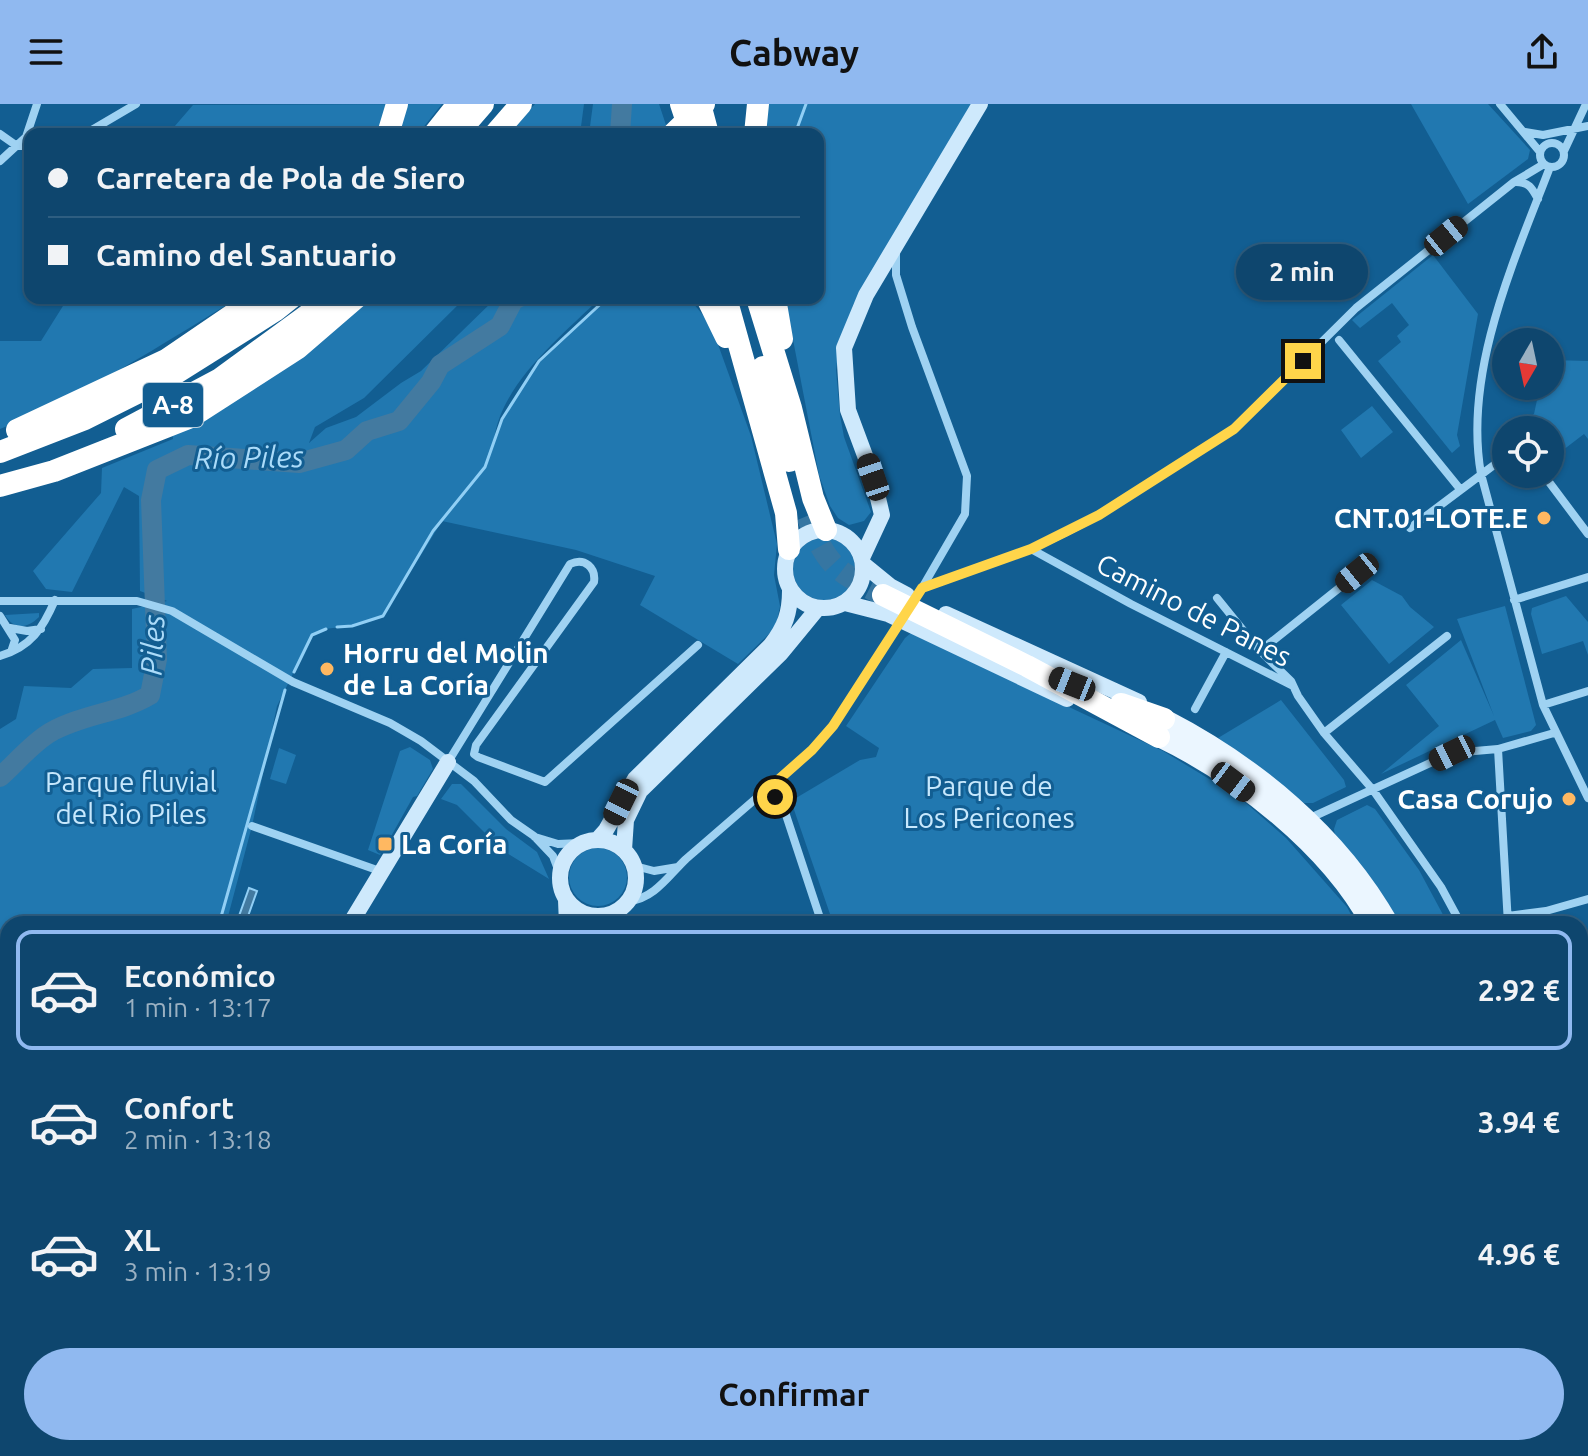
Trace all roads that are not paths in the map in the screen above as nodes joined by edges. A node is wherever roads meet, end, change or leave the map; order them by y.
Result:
1 (37, 104) edge
2 (136, 104) edge
3 (397, 104) edge
4 (458, 104) edge
5 (483, 104) edge
6 (521, 104) edge
7 (667, 104) edge
8 (679, 104) edge
9 (758, 104) edge
10 (980, 104) edge
11 (1500, 104) edge
12 (1586, 104) edge
13 (702, 121) edge
14 (1588, 126) edge
15 (29, 128) edge
16 (95, 128) edge
17 (390, 128) edge
18 (439, 128) edge
19 (462, 128) edge
20 (500, 128) edge
21 (673, 128) edge
22 (683, 128) edge
23 (756, 128) edge
24 (1574, 128) junction
25 (1563, 130) junction
26 (1525, 132) junction
27 (0, 134) edge
28 (1543, 135) junction
29 (24, 139) edge
30 (1552, 143) junction
31 (17, 146) junction
32 (24, 146) edge
33 (1564, 151) junction
34 (1540, 152) junction
35 (0, 161) edge
36 (1547, 166) junction
37 (1514, 182) junction
38 (1538, 199) junction
39 (897, 241) junction
40 (248, 304) edge
41 (284, 304) edge
42 (323, 304) edge
43 (349, 304) edge
44 (710, 304) edge
45 (728, 304) edge
46 (745, 304) edge
47 (759, 304) edge
48 (776, 304) edge
49 (1339, 340) dead end
50 (747, 378) junction
51 (791, 408) junction
52 (0, 438) edge
53 (0, 452) edge
54 (1492, 466) edge
55 (1481, 474) junction
56 (0, 485) edge
57 (1554, 488) edge
58 (1460, 489) junction
59 (879, 495) junction
60 (807, 516) tunnel mouth
61 (1410, 528) dead end
62 (832, 531) junction
63 (1588, 534) edge
64 (789, 549) junction
65 (1031, 549) junction
66 (863, 561) junction
67 (1363, 569) dead end
68 (1588, 577) edge
69 (790, 591) junction
70 (919, 592) junction
71 (883, 595) tunnel mouth
72 (1217, 598) dead end
73 (55, 600) junction
74 (1514, 600) junction
75 (0, 601) edge
76 (845, 603) junction
77 (818, 608) junction
78 (0, 616) edge
79 (9, 628) junction
80 (41, 629) junction
81 (1447, 636) dead end
82 (698, 645) dead end
83 (1260, 651) junction
84 (11, 652) junction
85 (1226, 652) junction
86 (0, 656) edge
87 (1294, 686) junction
88 (1588, 691) edge
89 (1543, 705) junction
90 (1195, 709) dead end
91 (1161, 728) junction
92 (1324, 733) junction
93 (1554, 733) junction
94 (1498, 749) junction
95 (448, 762) junction
96 (768, 789) junction
97 (1373, 790) junction
98 (1588, 798) edge
99 (1307, 819) junction
100 (252, 826) dead end
101 (534, 836) junction
102 (598, 839) junction
103 (580, 843) junction
104 (624, 850) junction
105 (635, 866) junction
106 (678, 867) junction
107 (377, 870) dead end
108 (559, 872) junction
109 (1588, 899) edge
110 (566, 900) junction
111 (629, 901) junction
112 (355, 916) edge
113 (567, 916) edge
114 (585, 916) edge
115 (604, 916) edge
116 (819, 916) edge
117 (1366, 916) edge
118 (1383, 916) edge
119 (1457, 916) edge
120 (1508, 916) edge
121 (1525, 916) edge

1 - 15 street
2 - 16 street
3 - 17 highway
4 - 18 highway
5 - 19 highway
6 - 20 highway
7 - 21 highway
8 - 13 highway
8 - 22 highway
9 - 23 highway
10 - 39 main road
11 - 26 street
12 - 24 street
14 - 24 street
24 - 25 street
24 - 33 street
25 - 28 street
25 - 30 street
26 - 28 street
26 - 34 street
27 - 31 street
28 - 30 street
29 - 31 street
30 - 33 street
30 - 34 street
31 - 32 street
31 - 35 street
33 - 36 street
34 - 36 street
36 - 37 street
36 - 38 street
37 - 38 street
37 - 65 street
38 - 55 street
39 - 59 main road
39 - 70 street
40 - 52 highway
41 - 53 highway, A-8
42 - 56 highway, A-8
43 - 56 highway
44 - 50 highway
45 - 50 highway
46 - 60 highway
47 - 51 highway
48 - 51 highway
49 - 58 street
50 - 64 highway
51 - 62 highway
54 - 55 street
55 - 58 street
55 - 74 street
57 - 63 street
58 - 61 street
59 - 62 main road
59 - 66 main road
62 - 64 main road
62 - 66 main road
64 - 69 main road
65 - 70 street
65 - 85 street, Camino de Panes
66 - 76 main road
66 - 91 main road
67 - 83 street
68 - 74 street
69 - 77 main road
69 - 102 main road
70 - 96 street, bridge
71 - 91 highway
72 - 83 street
73 - 75 street
73 - 80 street
73 - 95 street
74 - 89 street
76 - 77 main road
76 - 91 main road
77 - 104 main road
78 - 79 street
79 - 80 street
79 - 84 street
80 - 84 street
81 - 92 street
82 - 95 street
83 - 87 street
84 - 86 street
85 - 87 street, Camino de Panes
85 - 90 street
87 - 92 street
88 - 89 street
89 - 93 street
91 - 99 main road
91 - 117 main road
92 - 97 street
93 - 94 street
93 - 98 street
94 - 97 street
94 - 120 street
95 - 101 street
95 - 112 main road
96 - 106 street
96 - 116 street
97 - 99 street
97 - 119 street
99 - 118 main road
100 - 107 street
101 - 103 street
101 - 108 street
102 - 103 main road
102 - 104 main road
103 - 108 main road
104 - 105 main road
105 - 106 street
105 - 111 main road
106 - 111 street
108 - 110 main road
109 - 121 street
110 - 113 main road
110 - 114 main road
111 - 115 main road

